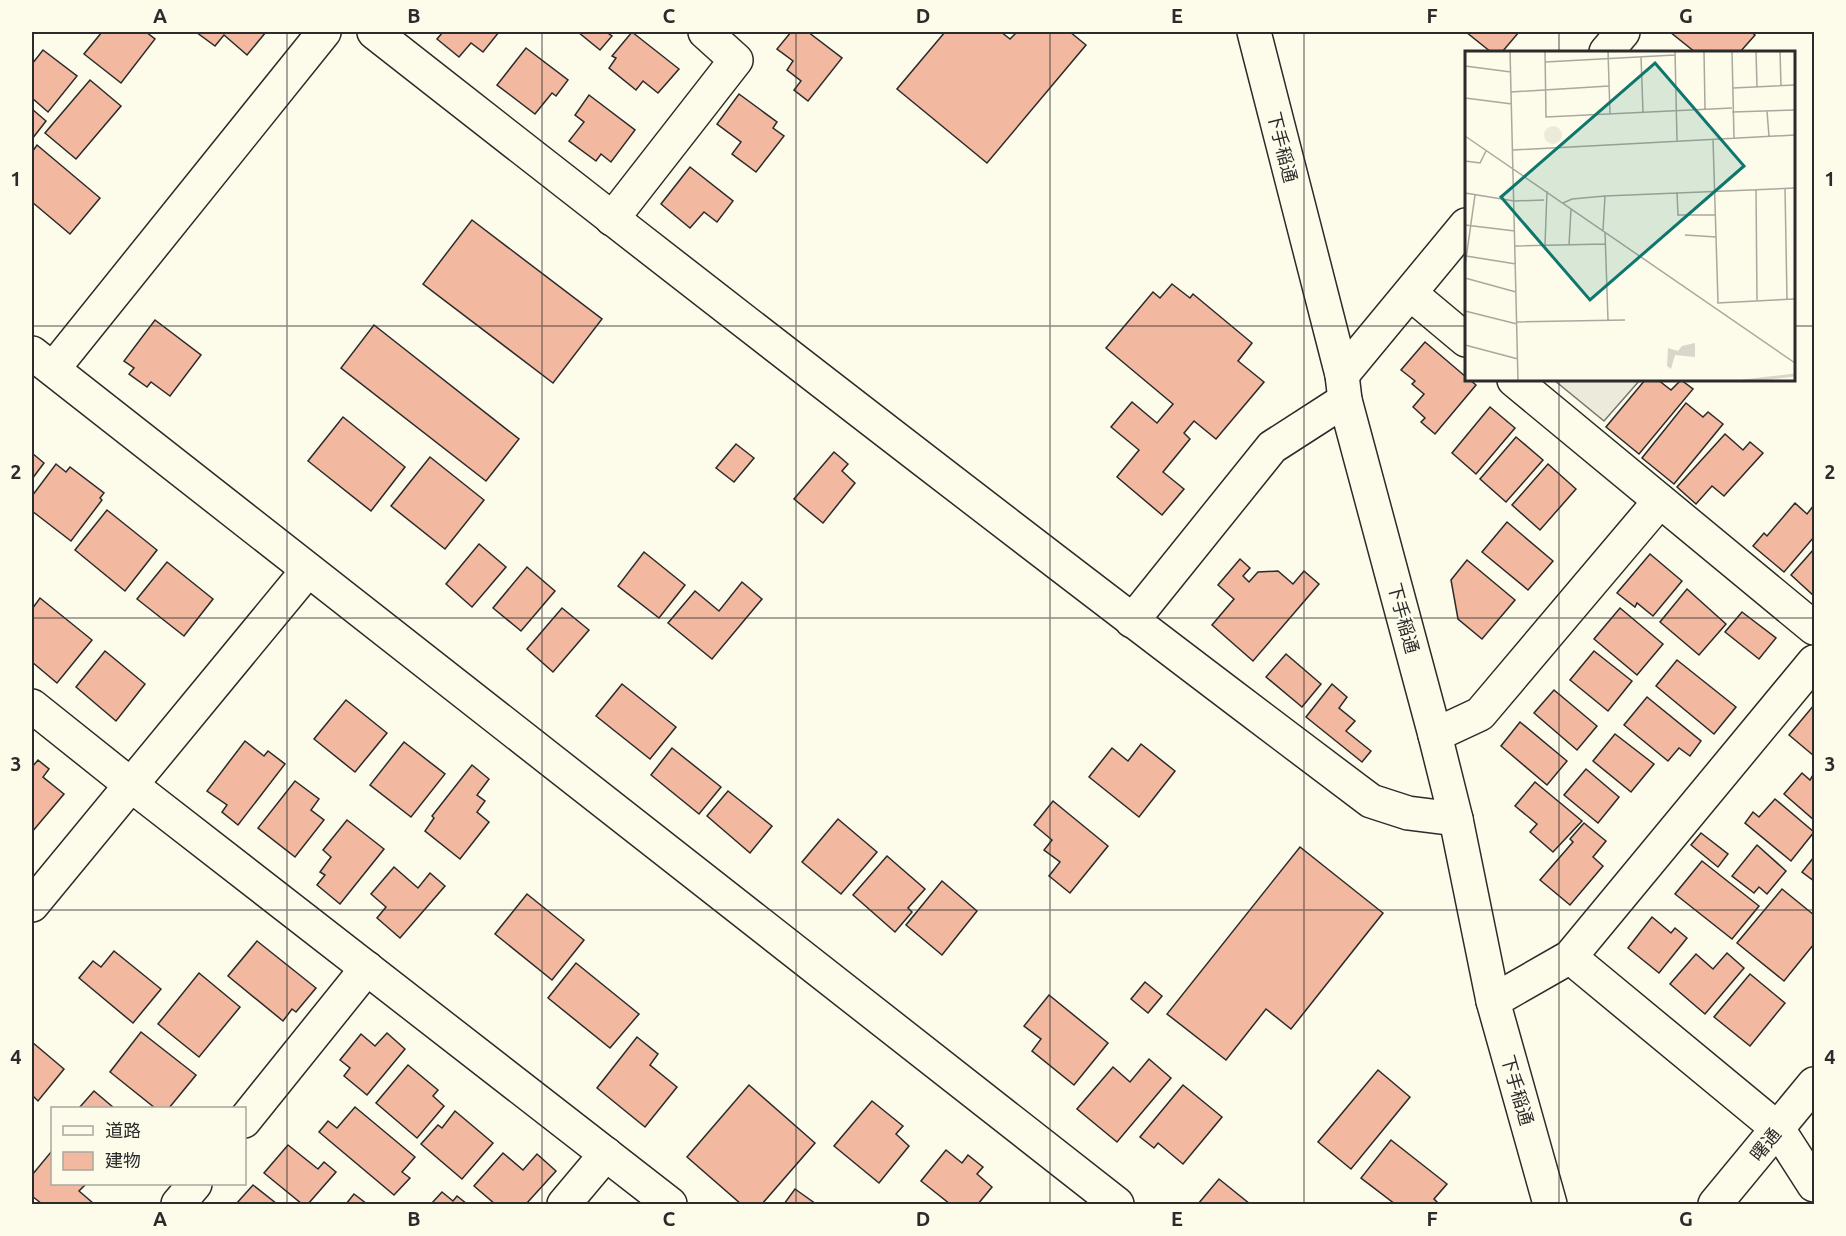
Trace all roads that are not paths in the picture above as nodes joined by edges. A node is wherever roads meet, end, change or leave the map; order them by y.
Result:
1 (324, 32) edge
2 (374, 32) edge
3 (705, 32) edge
4 (1254, 32) edge
5 (1623, 32) edge
6 (1607, 51) edge
7 (612, 219) junction
8 (1465, 227) edge
9 (1411, 294) junction
10 (1465, 338) edge
11 (42, 361) edge
12 (1515, 381) edge
13 (1344, 387) junction
14 (1660, 501) junction
15 (308, 570) junction
16 (1132, 621) junction
17 (1815, 628) edge
18 (1815, 662) edge
19 (32, 706) edge
20 (1436, 735) junction
21 (130, 785) junction
22 (1456, 819) junction
23 (32, 905) edge
24 (1569, 957) junction
25 (367, 968) junction
26 (1493, 1001) junction
27 (1815, 1084) edge
28 (246, 1119) edge
29 (1778, 1129) junction
30 (606, 1154) junction
31 (194, 1185) edge
32 (1815, 1185) edge
33 (178, 1204) edge
34 (564, 1204) edge
35 (670, 1204) edge
36 (1117, 1204) edge
37 (1550, 1204) edge
38 (1715, 1204) edge

1 - 11 street
2 - 7 street
3 - 7 street
4 - 13 street, 下手稲通
5 - 6 street
7 - 16 street
8 - 9 street
9 - 10 street
9 - 13 street
11 - 15 street
12 - 14 street
13 - 16 street
13 - 20 street, 下手稲通
14 - 17 street
14 - 20 street
15 - 21 street
15 - 36 street
16 - 22 street
18 - 24 street
19 - 21 street
20 - 22 street, 下手稲通
21 - 23 street
21 - 25 street
22 - 26 street, 下手稲通
24 - 26 street
24 - 29 street
25 - 28 street
25 - 30 street
26 - 37 street, 下手稲通
27 - 29 street, 曙通
29 - 32 street
29 - 38 street, 曙通
30 - 34 street
30 - 35 street
31 - 33 street

